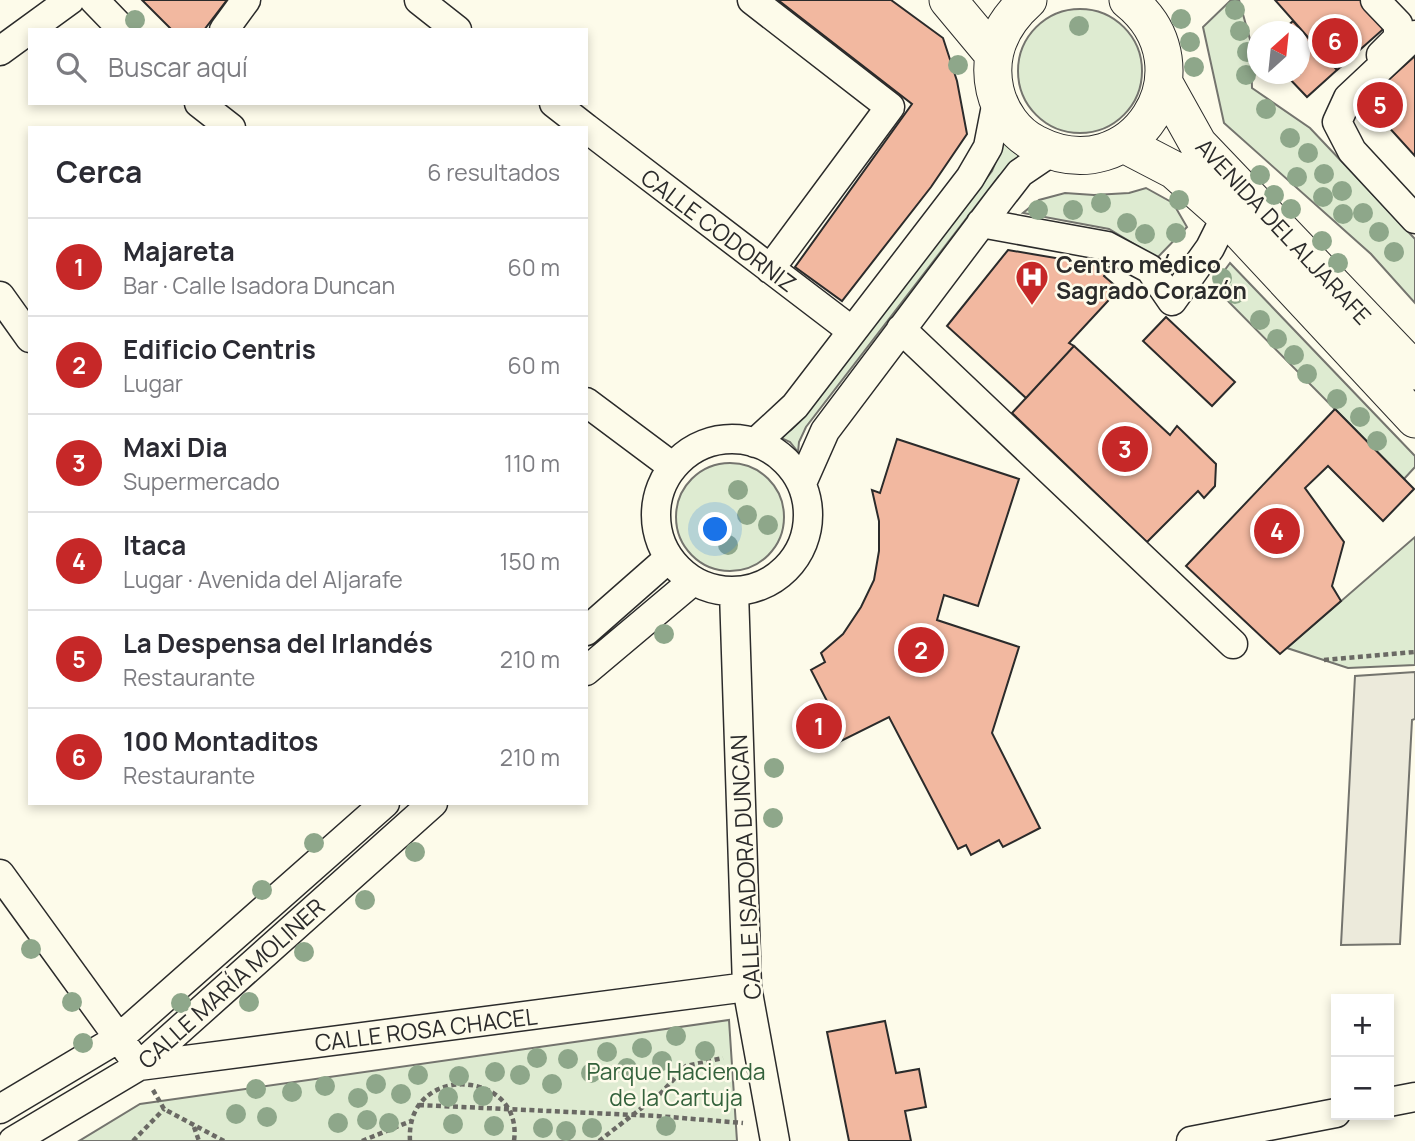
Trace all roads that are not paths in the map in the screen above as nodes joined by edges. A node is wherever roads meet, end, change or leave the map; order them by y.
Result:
1 (70, 0) edge
2 (94, 0) edge
3 (246, 0) edge
4 (419, 0) edge
5 (752, 0) edge
6 (948, 0) edge
7 (1028, 0) edge
8 (1375, 0) edge
9 (1396, 0) edge
10 (1141, 4) edge
11 (1415, 20) edge
12 (32, 28) edge
13 (121, 28) edge
14 (225, 28) edge
15 (454, 28) edge
16 (28, 31) edge
17 (1415, 36) edge
18 (0, 51) edge
19 (993, 54) junction
20 (1164, 83) junction
21 (1348, 98) junction
22 (998, 101) junction
23 (202, 105) edge
24 (557, 105) edge
25 (228, 126) edge
26 (583, 126) edge
27 (588, 130) edge
28 (1124, 144) junction
29 (1051, 152) junction
30 (1226, 216) junction
31 (1415, 219) edge
32 (981, 223) junction
33 (770, 269) junction
34 (0, 296) edge
35 (901, 329) junction
36 (852, 331) junction
37 (28, 335) edge
38 (1415, 370) edge
39 (588, 403) edge
40 (1415, 419) edge
41 (755, 443) junction
42 (673, 467) junction
43 (802, 483) junction
44 (669, 558) junction
45 (693, 580) junction
46 (734, 592) junction
47 (588, 629) edge
48 (1233, 644) dead end
49 (588, 669) edge
50 (383, 805) edge
51 (431, 805) edge
52 (0, 874) edge
53 (747, 987) junction
54 (120, 1038) junction
55 (139, 1066) junction
56 (1415, 1097) edge
57 (1394, 1101) edge
58 (0, 1109) edge
59 (1331, 1114) edge
60 (13, 1141) edge
61 (775, 1141) edge
62 (1191, 1141) edge

1 - 12 street
2 - 13 street
3 - 14 street
4 - 15 street
5 - 33 street
6 - 19 main road
7 - 19 main road
8 - 21 street
9 - 11 street
10 - 20 main road
16 - 18 street
17 - 21 street
19 - 22 main road
20 - 28 main road
20 - 38 main road, AVENIDA DEL ALJARAFE
21 - 31 street
22 - 29 main road
22 - 36 street
23 - 25 street
24 - 26 street, CALLE CODORNIZ
27 - 33 street, CALLE CODORNIZ
28 - 29 main road
28 - 30 main road, AVENIDA DEL ALJARAFE
29 - 32 street
30 - 32 street
30 - 40 main road, AVENIDA DEL ALJARAFE
32 - 35 street
33 - 36 street, CALLE CODORNIZ
34 - 37 street
35 - 43 street
35 - 48 street
36 - 41 street
39 - 42 street
41 - 42 street
41 - 43 street
42 - 44 street
43 - 46 street
44 - 45 street
44 - 47 street
45 - 46 street
45 - 49 street
46 - 53 street, CALLE ISADORA DUNCAN
50 - 54 street, CALLE MARÍA MOLINER
51 - 55 street, CALLE MARÍA MOLINER
52 - 54 street
53 - 55 street, CALLE ROSA CHACEL
53 - 61 street, CALLE ISADORA DUNCAN
54 - 55 street
54 - 58 street, CALLE MARÍA MOLINER
55 - 60 street, CALLE MARÍA MOLINER
56 - 57 street
59 - 62 street

